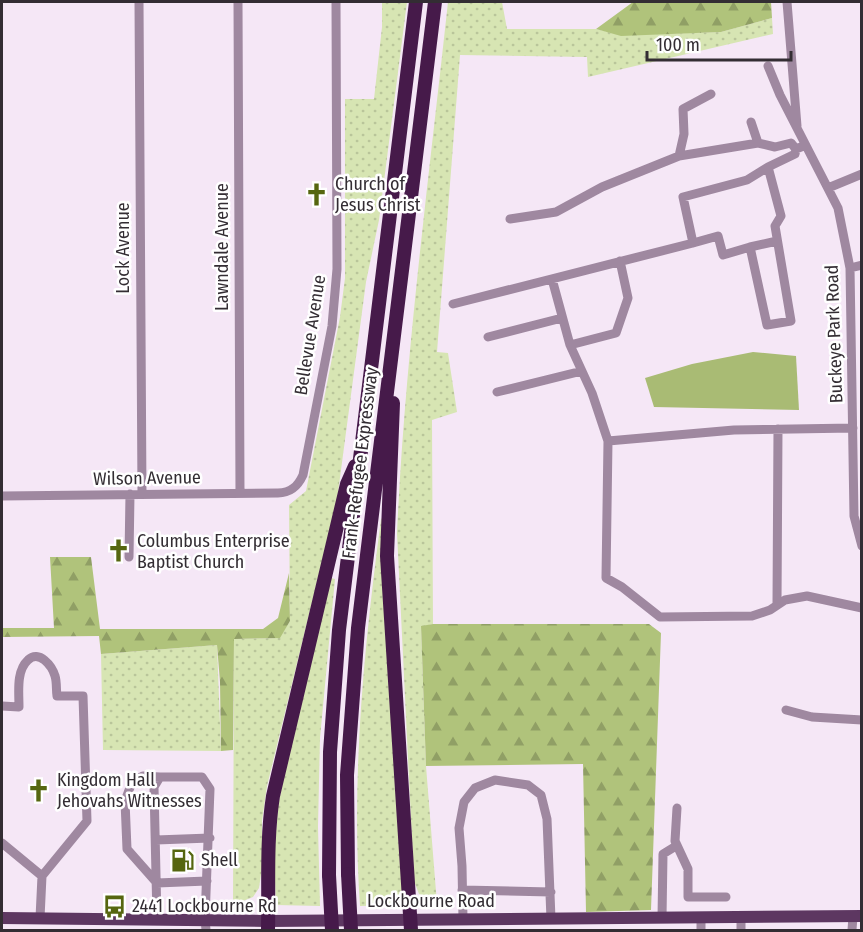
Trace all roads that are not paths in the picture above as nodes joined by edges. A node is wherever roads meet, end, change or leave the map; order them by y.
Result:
1 (139, 2) edge
2 (238, 2) edge
3 (336, 2) edge
4 (417, 2) edge
5 (435, 2) edge
6 (787, 2) edge
7 (768, 66) dead end
8 (711, 93) dead end
9 (751, 122) dead end
10 (798, 128) junction
11 (758, 143) junction
12 (807, 145) junction
13 (796, 149) junction
14 (679, 156) junction
15 (768, 166) junction
16 (861, 174) edge
17 (828, 188) junction
18 (510, 219) dead end
19 (777, 241) junction
20 (693, 243) junction
21 (750, 247) junction
22 (620, 261) junction
23 (861, 265) edge
24 (850, 268) junction
25 (552, 279) junction
26 (453, 304) dead end
27 (562, 318) junction
28 (488, 337) dead end
29 (570, 345) junction
30 (391, 371) junction
31 (582, 372) junction
32 (497, 392) dead end
33 (783, 428) junction
34 (853, 428) junction
35 (608, 441) junction
36 (362, 451) junction
37 (292, 489) joint
38 (240, 493) junction
39 (130, 494) junction
40 (142, 494) junction
41 (2, 496) edge
42 (861, 546) edge
43 (129, 557) dead end
44 (777, 605) junction
45 (861, 608) edge
46 (2, 706) edge
47 (786, 710) dead end
48 (861, 720) edge
49 (160, 777) junction
50 (677, 808) dead end
51 (210, 838) junction
52 (156, 840) junction
53 (2, 843) edge
54 (676, 846) junction
55 (42, 876) junction
56 (207, 881) junction
57 (157, 883) junction
58 (462, 890) junction
59 (551, 892) junction
60 (726, 897) dead end
61 (857, 916) edge
62 (701, 917) junction
63 (741, 917) junction
64 (2, 918) edge
65 (40, 918) junction
66 (662, 918) junction
67 (157, 919) junction
68 (463, 919) junction
69 (546, 923) edge
70 (205, 925) edge
71 (411, 925) edge
72 (268, 926) edge
73 (332, 930) edge
74 (351, 930) edge
75 (701, 930) edge
76 (741, 930) edge
77 (852, 930) edge

1 - 40 street, Lock Avenue
2 - 38 street, Lawndale Avenue
3 - 37 street, Bellevue Avenue
4 - 36 highway, Frank-Refugee Expressway
5 - 30 highway, Frank-Refugee Expressway
6 - 10 street
7 - 10 street, Buckeye Park Road
8 - 14 street
9 - 11 street
10 - 12 street, Buckeye Park Road
11 - 13 street
11 - 14 street
12 - 13 street
12 - 17 street, Buckeye Park Road
13 - 15 street
14 - 18 street
15 - 19 street
15 - 20 street
16 - 17 street
17 - 24 street, Buckeye Park Road
19 - 21 street
19 - 21 street
20 - 21 street
20 - 22 street
22 - 25 street
22 - 29 street
23 - 24 street
24 - 34 street, Buckeye Park Road
25 - 26 street
25 - 27 street
27 - 28 street
27 - 29 street
29 - 31 street
30 - 71 highway
30 - 74 highway, Frank-Refugee Expressway, bridge
31 - 32 street
31 - 35 street
33 - 34 street
33 - 35 street
33 - 44 street
34 - 42 street, Buckeye Park Road
35 - 44 street
36 - 72 highway
36 - 73 highway, Frank-Refugee Expressway, bridge
37 - 38 street, Wilson Avenue
38 - 40 street, Wilson Avenue
39 - 40 street, Wilson Avenue
39 - 41 street, Wilson Avenue
39 - 43 street
44 - 45 street
46 - 55 street
47 - 48 street
49 - 51 street
49 - 52 street
49 - 57 street
50 - 54 street
51 - 52 street
51 - 56 street
52 - 57 street
53 - 55 street
54 - 60 street
54 - 66 street
55 - 65 street
56 - 57 street
56 - 70 street
57 - 67 street
58 - 59 street
58 - 59 street
58 - 68 street
59 - 69 street
61 - 63 main road, Lockbourne Road
61 - 77 street
62 - 63 main road, Lockbourne Road
62 - 66 main road, Lockbourne Road
62 - 75 street
63 - 76 street
64 - 65 main road, Lockbourne Road
65 - 67 main road, Lockbourne Road
66 - 69 main road, Lockbourne Road
67 - 70 main road, Lockbourne Road
68 - 69 main road, Lockbourne Road
68 - 71 main road, Lockbourne Road
70 - 72 main road, Lockbourne Road
71 - 72 main road, Lockbourne Road

